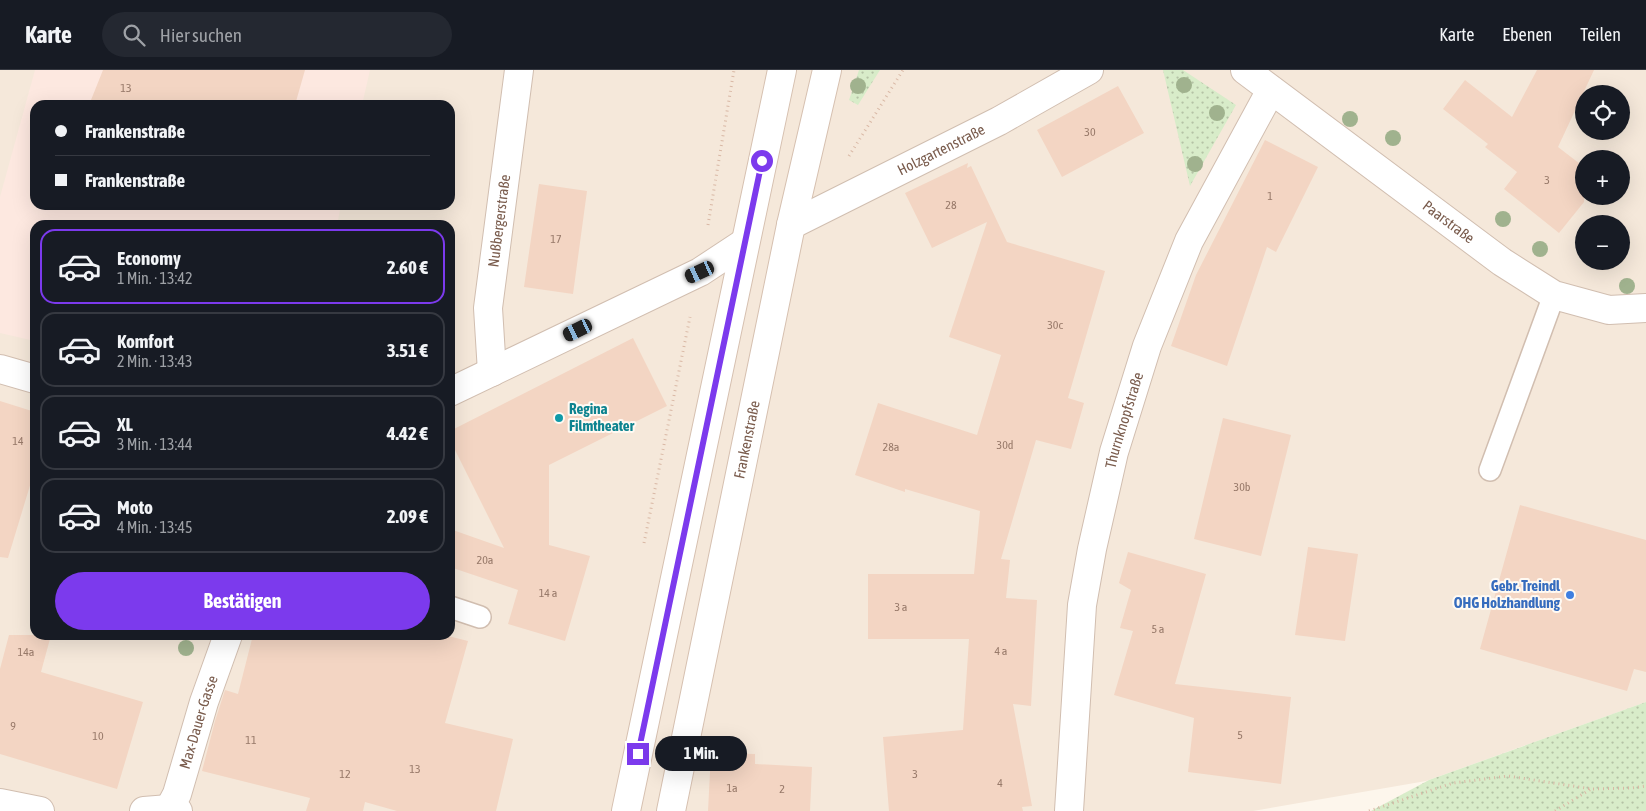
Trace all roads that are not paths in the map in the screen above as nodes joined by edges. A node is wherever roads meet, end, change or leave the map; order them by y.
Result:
1 (519, 70) edge
2 (782, 70) edge
3 (827, 70) edge
4 (1089, 70) edge
5 (1245, 70) edge
6 (1271, 90) junction
7 (791, 224) junction
8 (744, 243) junction
9 (1554, 295) junction
10 (1646, 308) edge
11 (0, 369) edge
12 (492, 372) junction
13 (30, 378) edge
14 (455, 390) edge
15 (1490, 470) dead end
16 (455, 609) edge
17 (480, 617) dead end
18 (226, 640) edge
19 (0, 803) edge
20 (164, 810) edge
21 (40, 811) edge
22 (626, 811) edge
23 (671, 811) edge
24 (1069, 811) edge

1 - 12 street, Nußbergerstraße
2 - 8 street
3 - 7 street, Frankenstraße
4 - 7 street, Holzgartenstraße
5 - 6 street
6 - 9 street, Paarstraße
6 - 24 street, Thurnknopfstraße
7 - 23 street, Frankenstraße
8 - 12 street
8 - 22 street
9 - 10 street, Paarstraße
9 - 15 lane
11 - 13 street
12 - 14 street
16 - 17 lane
18 - 20 street, Max-Dauer-Gasse
19 - 21 street

